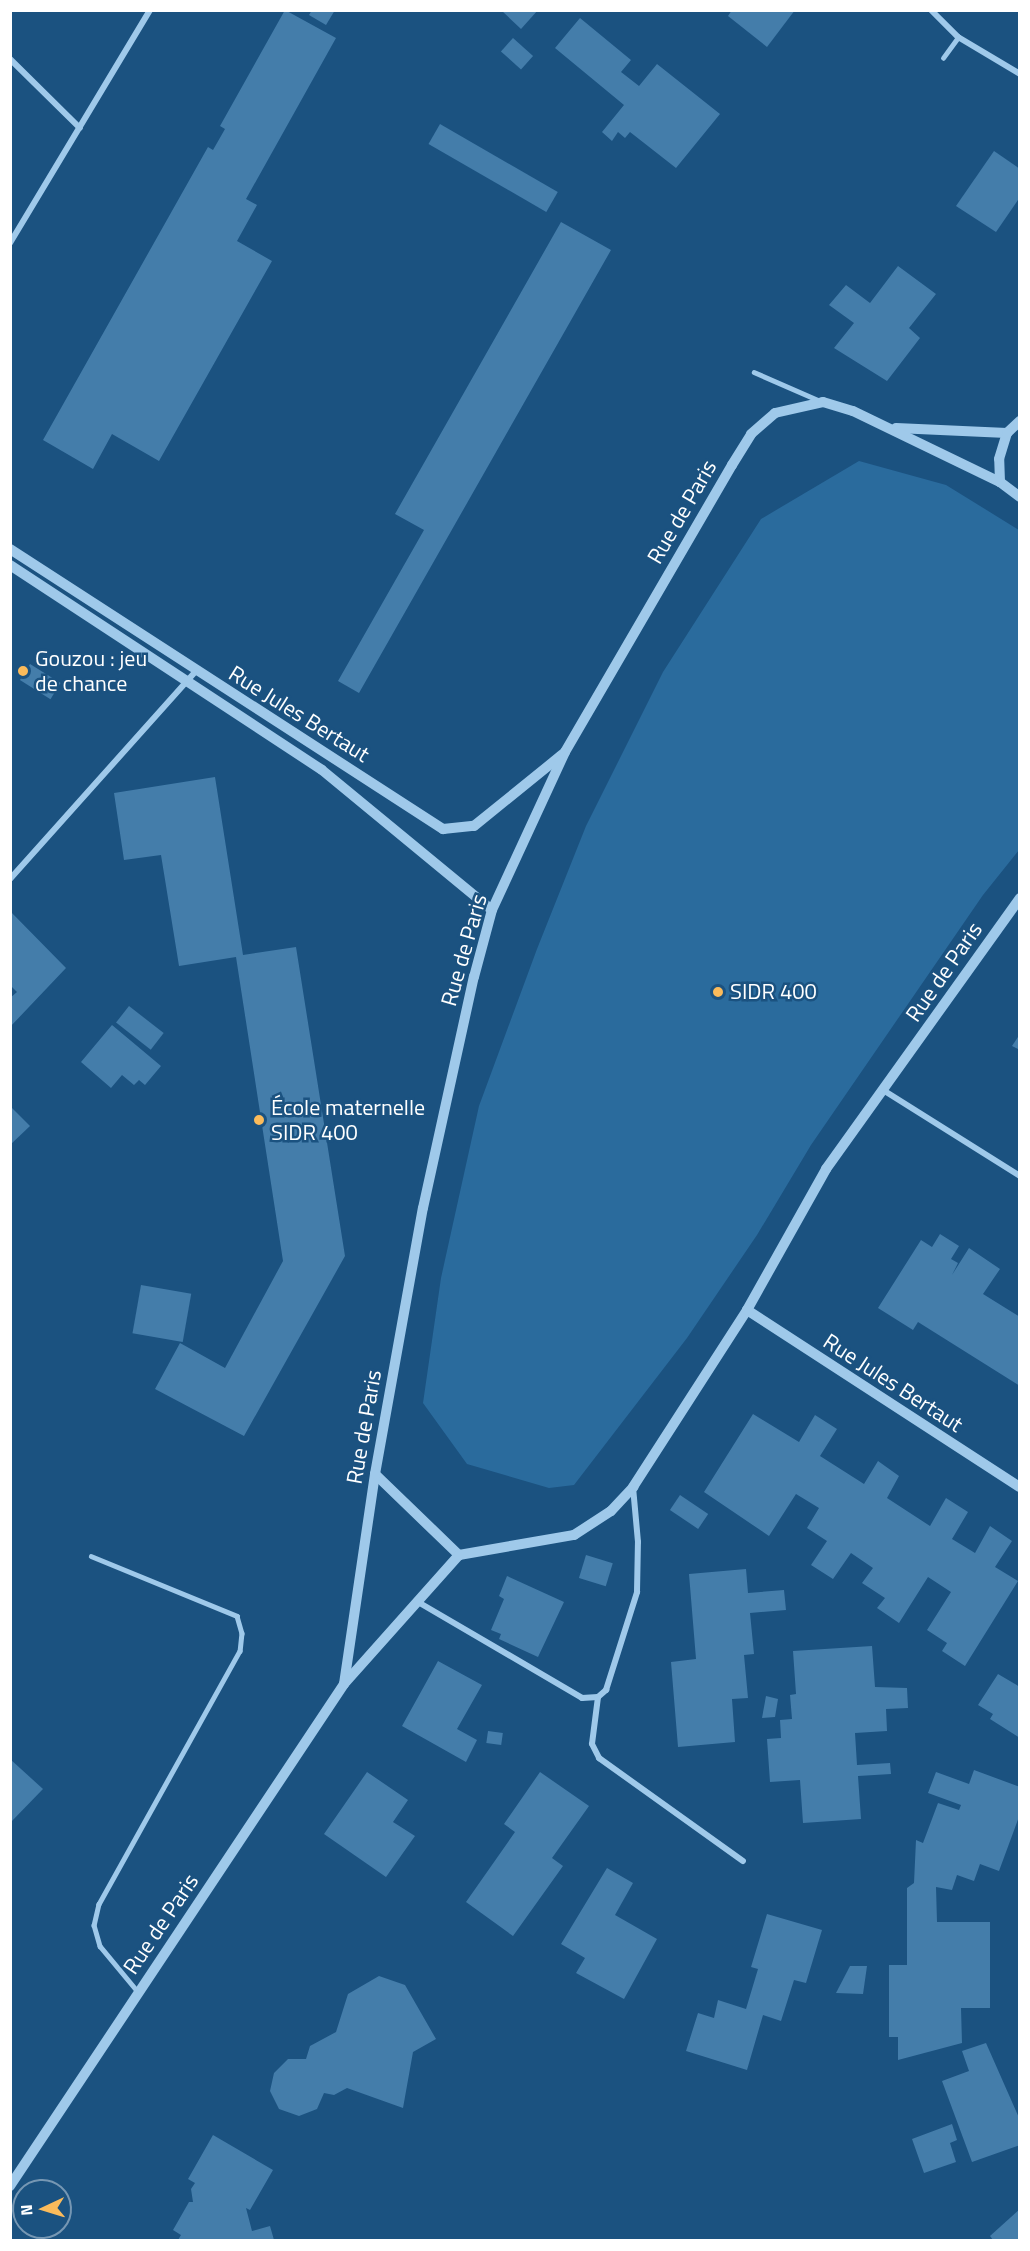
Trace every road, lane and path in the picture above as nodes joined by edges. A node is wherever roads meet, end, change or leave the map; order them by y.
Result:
1 (150, 10) edge
2 (931, 10) edge
3 (958, 37) junction
4 (943, 58) dead end
5 (10, 59) edge
6 (1020, 74) edge
7 (80, 128) junction
8 (10, 243) edge
9 (754, 372) dead end
10 (823, 402) junction
11 (1020, 422) edge
12 (892, 428) junction
13 (1006, 433) junction
14 (1000, 482) junction
15 (1020, 497) edge
16 (10, 549) edge
17 (10, 565) edge
18 (192, 676) junction
19 (566, 752) junction
20 (10, 879) edge
21 (1020, 898) edge
22 (492, 910) junction
23 (883, 1090) junction
24 (1020, 1176) edge
25 (747, 1310) junction
26 (375, 1474) junction
27 (1020, 1486) edge
28 (633, 1487) junction
29 (459, 1555) junction
30 (91, 1556) dead end
31 (418, 1602) junction
32 (344, 1684) junction
33 (598, 1697) junction
34 (743, 1862) dead end
35 (139, 1993) junction
36 (10, 2186) edge

1 - 7 street
2 - 3 street
3 - 4 lane
3 - 6 street
5 - 7 street
7 - 8 street
9 - 10 lane
10 - 12 street
10 - 19 street, Rue de Paris
11 - 13 street
12 - 13 street
12 - 14 street
13 - 14 street
14 - 15 street
16 - 18 street, Rue Jules Bertaut
17 - 18 street, Rue Jules Bertaut
18 - 19 street, Rue Jules Bertaut
18 - 20 street
18 - 22 street, Rue Jules Bertaut
19 - 22 street, Rue de Paris
21 - 23 street, Rue de Paris
22 - 26 street, Rue de Paris
23 - 24 street
23 - 25 street, Rue de Paris
25 - 27 street, Rue Jules Bertaut
25 - 28 street, Rue de Paris
26 - 29 street
26 - 32 street, Rue de Paris
28 - 29 street, Rue de Paris
28 - 33 street
29 - 31 street, Rue de Paris
30 - 35 lane
31 - 32 street, Rue de Paris
31 - 33 street
32 - 35 street, Rue de Paris
33 - 34 street
35 - 36 street, Rue de Paris

